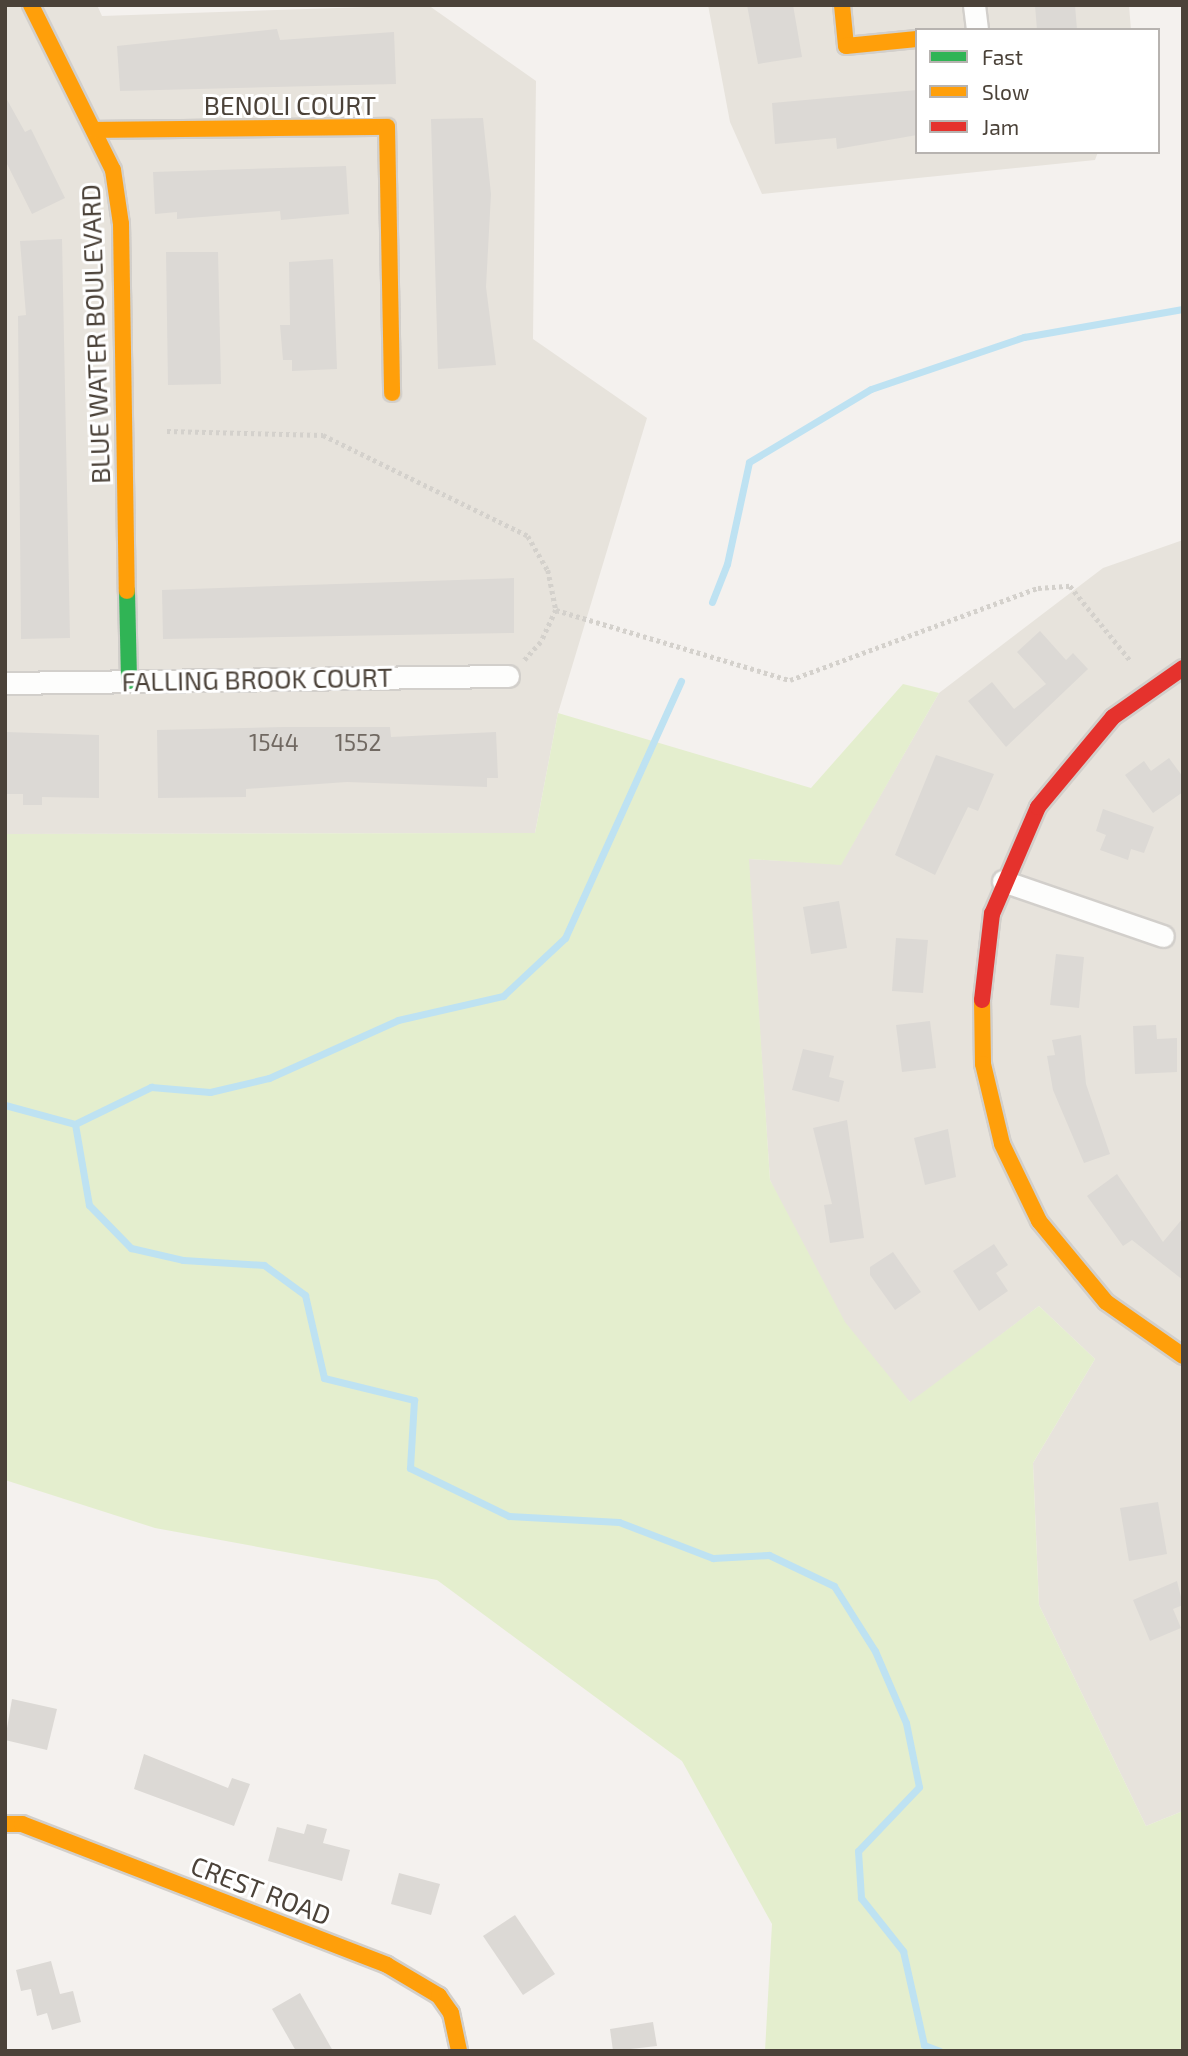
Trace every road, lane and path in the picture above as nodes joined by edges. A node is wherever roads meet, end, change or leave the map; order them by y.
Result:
1 (30, 5) edge
2 (842, 5) edge
3 (974, 5) edge
4 (977, 28) edge
5 (915, 39) edge
6 (96, 130) junction
7 (392, 393) dead end
8 (167, 431) dead end
9 (556, 610) junction
10 (1130, 660) dead end
11 (1183, 668) edge
12 (515, 669) joint
13 (129, 681) junction
14 (5, 683) edge
15 (1003, 881) junction
16 (1163, 936) dead end
17 (1183, 1356) edge
18 (5, 1824) edge
19 (459, 2051) edge

1 - 6 street, BLUE WATER BOULEVARD
2 - 5 street
3 - 4 street
6 - 7 street, BENOLI COURT
6 - 13 street, BLUE WATER BOULEVARD
8 - 9 path
9 - 10 path
9 - 12 path
11 - 15 street
12 - 13 street, FALLING BROOK COURT
13 - 14 street, FALLING BROOK COURT
15 - 16 street
15 - 17 street
18 - 19 street, CREST ROAD

